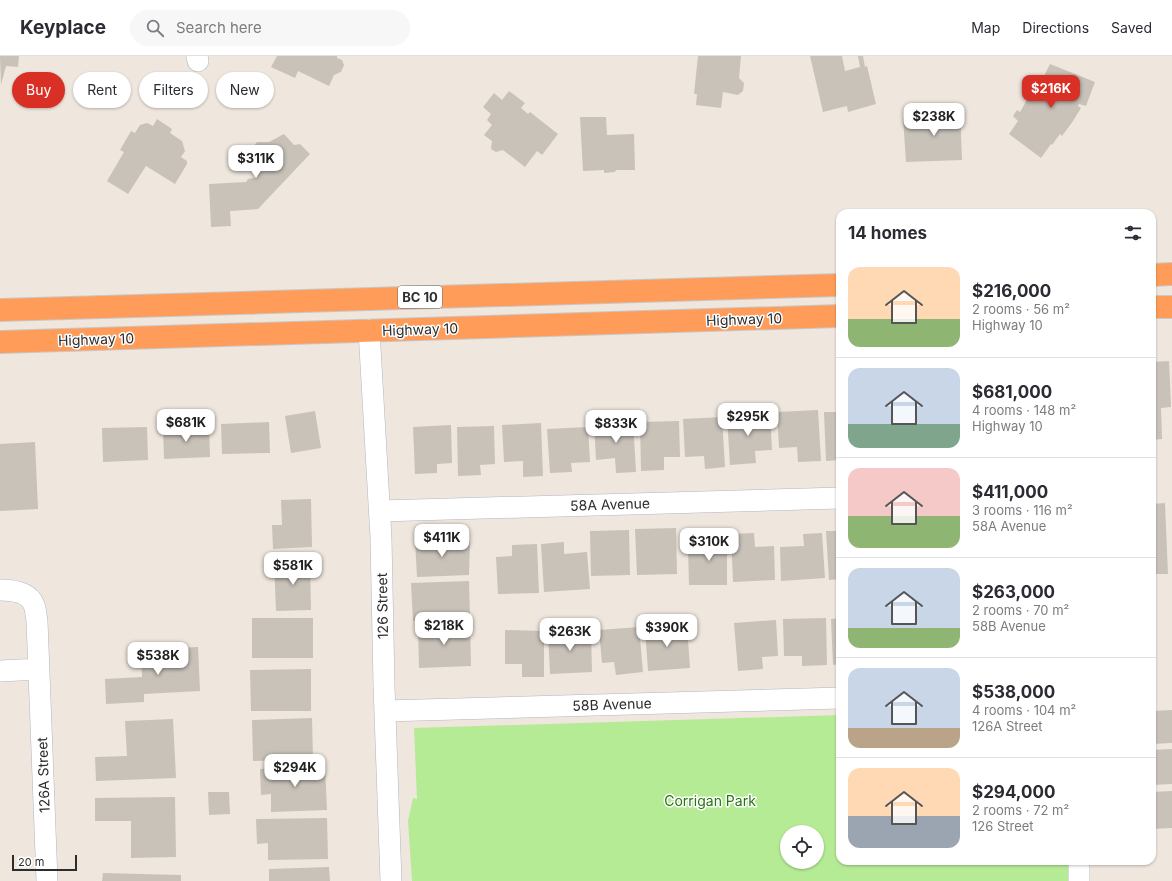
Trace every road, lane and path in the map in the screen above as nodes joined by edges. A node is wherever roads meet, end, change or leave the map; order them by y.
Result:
1 (1172, 274) edge
2 (1156, 275) edge
3 (836, 285) edge
4 (1156, 307) edge
5 (1172, 307) edge
6 (0, 310) edge
7 (836, 316) edge
8 (369, 330) junction
9 (0, 342) edge
10 (836, 498) edge
11 (380, 511) junction
12 (0, 590) edge
13 (39, 669) junction
14 (0, 671) edge
15 (836, 698) edge
16 (385, 711) junction
17 (1079, 865) edge
18 (47, 881) edge
19 (391, 881) edge
20 (1080, 881) edge

1 - 2 highway
3 - 6 highway, BC 10
4 - 5 highway
7 - 8 highway, Highway 10 / BC 10
8 - 9 highway, Highway 10 / BC 10
8 - 11 street, 126 Street
10 - 11 street, 58A Avenue
11 - 16 street, 126 Street
12 - 13 street, 126A Street
13 - 14 street
13 - 18 street, 126A Street
15 - 16 street, 58B Avenue
16 - 19 street, 126 Street
17 - 20 street

